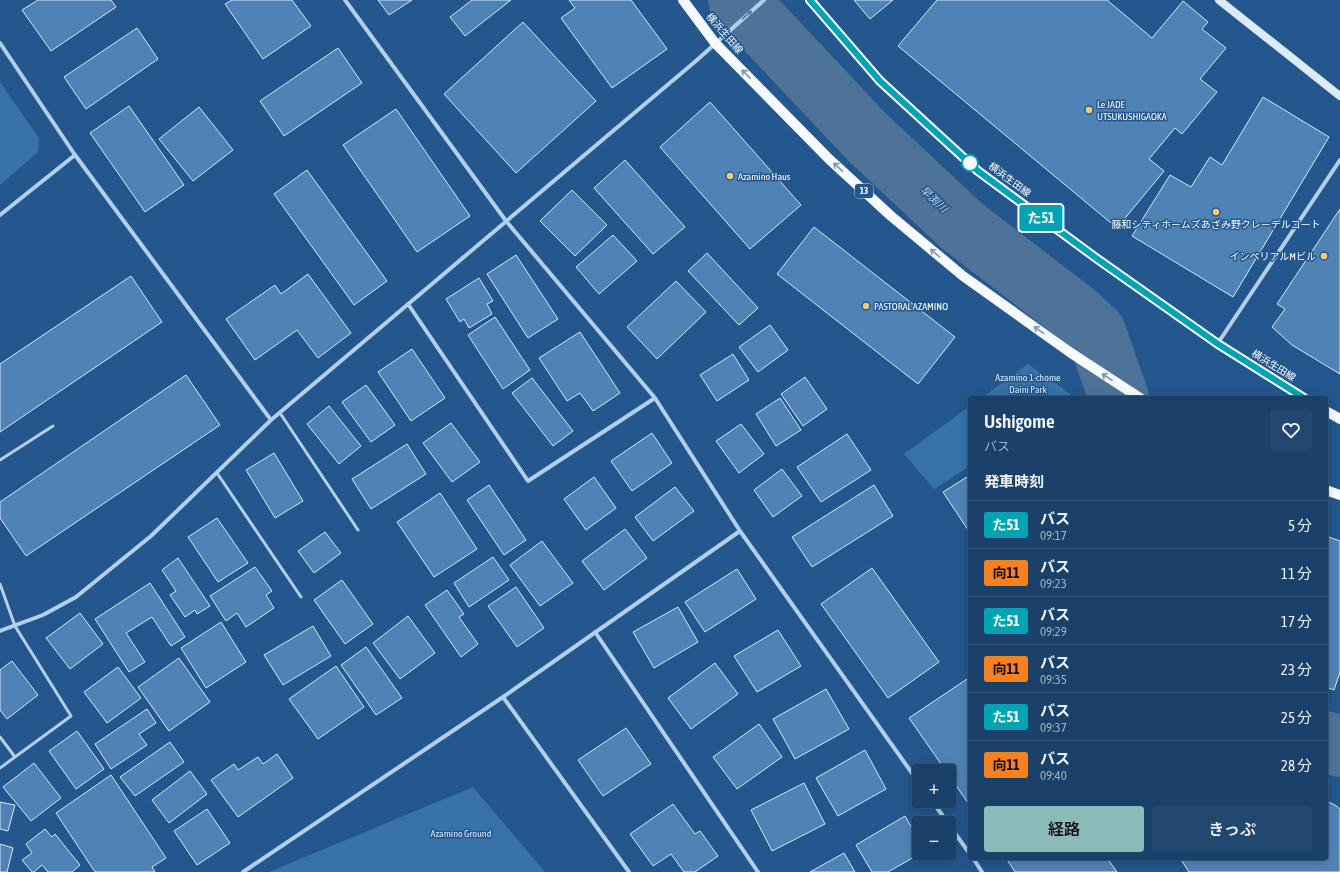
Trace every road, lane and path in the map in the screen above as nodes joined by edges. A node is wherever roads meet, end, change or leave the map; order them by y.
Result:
1 (345, 0) edge
2 (683, 0) edge
3 (764, 0) edge
4 (810, 0) edge
5 (1219, 0) edge
6 (0, 43) edge
7 (716, 43) junction
8 (1340, 96) edge
9 (75, 155) junction
10 (1340, 160) edge
11 (0, 215) edge
12 (506, 221) junction
13 (408, 304) junction
14 (1218, 344) junction
15 (1137, 396) edge
16 (1301, 396) edge
17 (655, 398) junction
18 (1328, 412) edge
19 (280, 413) junction
20 (1340, 419) edge
21 (271, 420) junction
22 (53, 426) dead end
23 (0, 460) edge
24 (217, 473) junction
25 (1328, 491) edge
26 (1340, 496) edge
27 (358, 530) dead end
28 (740, 531) junction
29 (0, 584) edge
30 (301, 597) dead end
31 (15, 626) junction
32 (0, 631) edge
33 (595, 632) junction
34 (503, 697) junction
35 (0, 737) edge
36 (15, 757) junction
37 (0, 768) edge
38 (912, 773) edge
39 (956, 835) edge
40 (968, 851) edge
41 (974, 860) edge
42 (243, 872) edge
43 (629, 872) edge
44 (758, 872) edge
45 (982, 872) edge

1 - 12 street
2 - 7 main road, 横浜生田線 / 13
7 -> 3 street
4 - 14 main road, 横浜生田線
5 - 8 street
6 - 9 street
7 - 12 street
15 -> 7 main road, 横浜生田線 / 13
9 - 11 street
9 - 21 street
10 - 14 street
12 - 13 street
12 - 17 street
13 - 17 street
13 - 19 street
14 - 16 main road, 横浜生田線
17 - 28 street
18 - 20 main road
19 - 21 street
19 - 27 lane
21 - 24 street
22 - 23 lane
24 - 30 lane
24 - 31 street
25 - 26 main road
28 - 33 street
28 - 38 street
29 - 31 lane
31 - 32 street
31 - 36 lane
33 - 34 street
33 - 44 street
34 - 42 street
34 - 43 street
35 - 36 lane
36 - 37 lane
39 - 40 street
41 - 45 street

